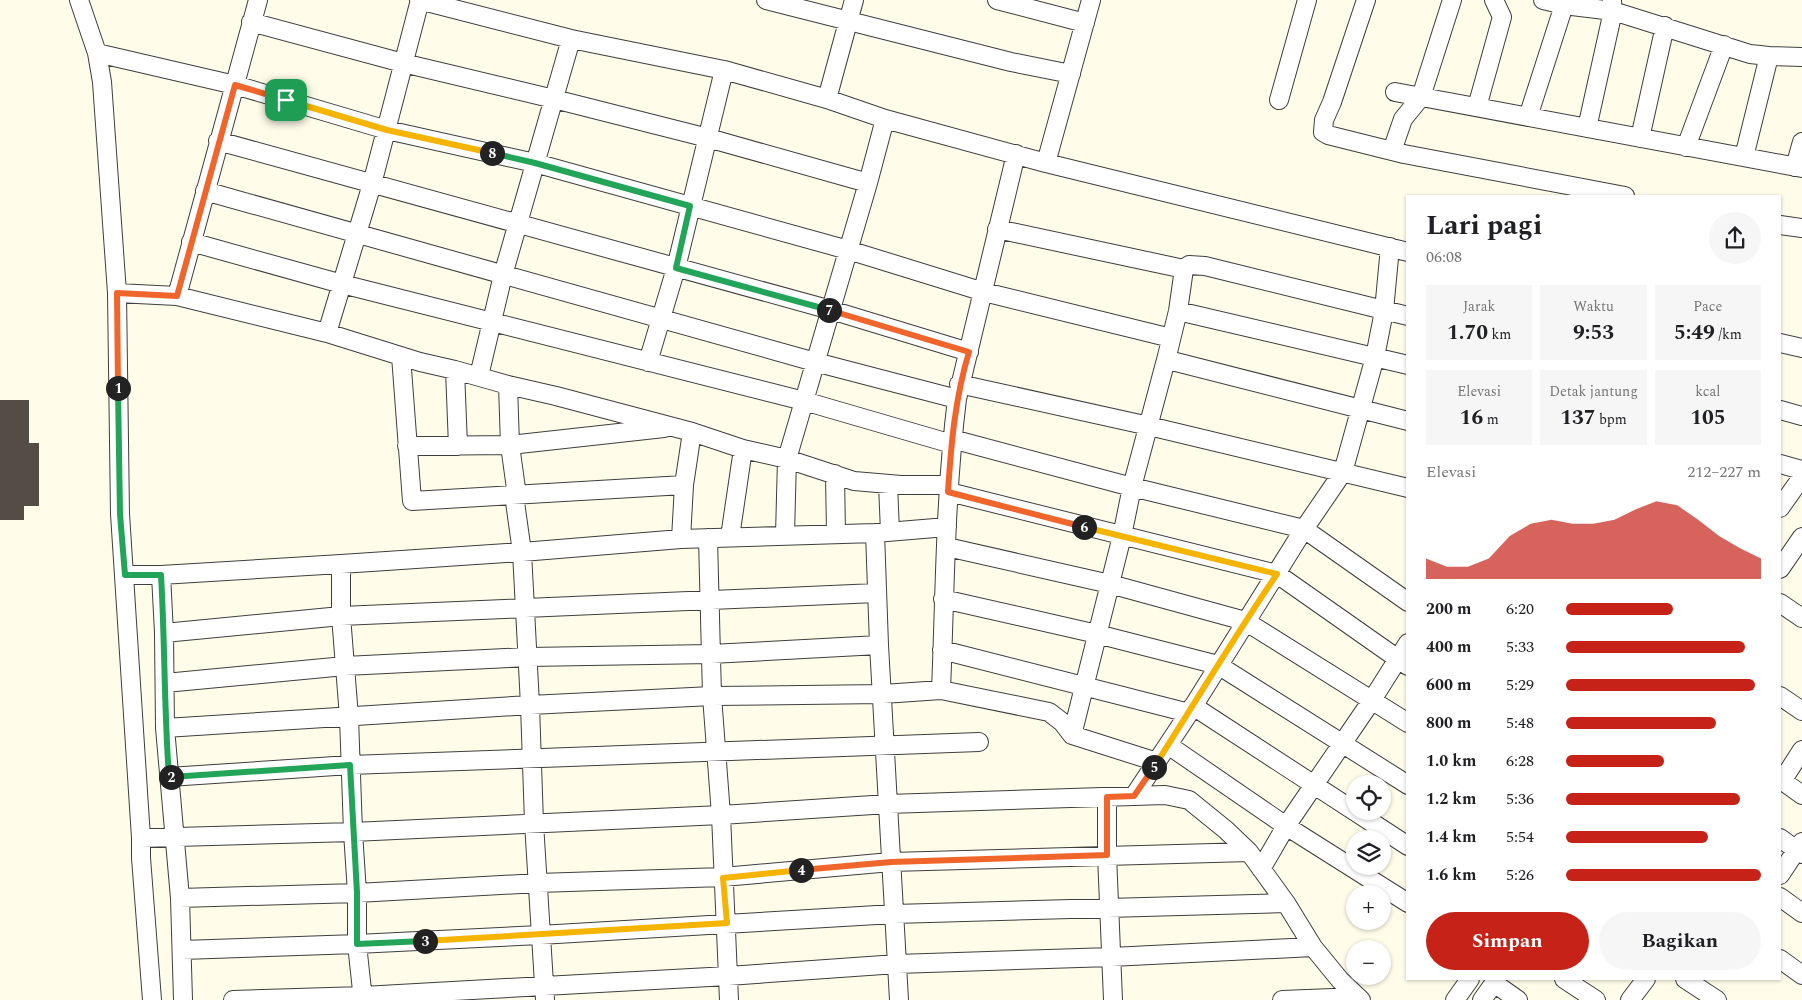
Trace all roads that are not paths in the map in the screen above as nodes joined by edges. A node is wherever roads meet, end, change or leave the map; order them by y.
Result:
1 (79, 0) edge
2 (258, 0) edge
3 (420, 0) edge
4 (766, 0) edge
5 (854, 0) edge
6 (997, 0) edge
7 (1091, 0) edge
8 (1307, 0) edge
9 (1366, 0) edge
10 (1452, 0) edge
11 (1494, 0) edge
12 (1543, 0) edge
13 (1030, 4) edge
14 (1564, 5) junction
15 (1613, 6) edge
16 (848, 21) junction
17 (251, 22) junction
18 (1085, 23) junction
19 (1665, 26) junction
20 (571, 39) junction
21 (1724, 45) junction
22 (97, 54) junction
23 (1769, 56) junction
24 (1802, 57) edge
25 (403, 63) junction
26 (724, 70) junction
27 (1071, 74) junction
28 (235, 85) junction
29 (1395, 92) dead end
30 (1421, 97) junction
31 (554, 98) junction
32 (827, 99) junction
33 (1279, 100) dead end
34 (1476, 107) junction
35 (1528, 117) junction
36 (885, 119) junction
37 (1586, 128) junction
38 (387, 130) junction
39 (708, 138) junction
40 (1640, 138) junction
41 (218, 141) junction
42 (1802, 142) edge
43 (1686, 147) junction
44 (1392, 150) junction
45 (1016, 154) junction
46 (1744, 157) junction
47 (535, 163) junction
48 (1046, 163) junction
49 (1798, 168) edge
50 (868, 183) junction
51 (372, 184) junction
52 (205, 191) junction
53 (1620, 195) edge
54 (690, 206) junction
55 (518, 224) junction
56 (1781, 225) edge
57 (1802, 228) edge
58 (997, 229) junction
59 (357, 234) junction
60 (191, 242) junction
61 (1390, 247) junction
62 (848, 250) junction
63 (1406, 251) edge
64 (676, 268) junction
65 (1184, 269) junction
66 (504, 275) junction
67 (342, 284) junction
68 (984, 292) junction
69 (117, 293) junction
70 (177, 296) junction
71 (830, 310) junction
72 (1178, 311) junction
73 (1384, 311) junction
74 (1406, 316) edge
75 (662, 319) junction
76 (493, 322) junction
77 (327, 333) junction
78 (1171, 338) junction
79 (1781, 343) edge
80 (1802, 348) edge
81 (969, 352) junction
82 (401, 356) junction
83 (1167, 356) junction
84 (1375, 357) junction
85 (648, 362) junction
86 (815, 362) junction
87 (1406, 365) edge
88 (455, 370) junction
89 (479, 376) junction
90 (508, 385) junction
91 (958, 392) junction
92 (804, 401) junction
93 (1359, 409) junction
94 (1781, 410) edge
95 (1802, 416) edge
96 (1406, 421) edge
97 (1150, 426) junction
98 (675, 427) junction
99 (692, 432) junction
100 (952, 441) junction
101 (510, 445) junction
102 (407, 446) junction
103 (458, 446) junction
104 (743, 448) junction
105 (787, 459) junction
106 (1781, 464) edge
107 (1802, 470) edge
108 (1343, 472) junction
109 (834, 474) junction
110 (1802, 477) edge
111 (888, 484) junction
112 (684, 485) junction
113 (1132, 488) junction
114 (1406, 488) edge
115 (949, 489) junction
116 (517, 496) junction
117 (1781, 507) edge
118 (947, 527) junction
119 (1304, 529) junction
120 (883, 532) junction
121 (836, 534) junction
122 (786, 535) junction
123 (1122, 536) junction
124 (730, 537) junction
125 (708, 538) junction
126 (681, 539) junction
127 (947, 546) junction
128 (1799, 548) edge
129 (522, 552) junction
130 (340, 564) junction
131 (1781, 568) edge
132 (1277, 574) junction
133 (125, 575) junction
134 (161, 575) junction
135 (1110, 584) junction
136 (876, 593) junction
137 (943, 599) junction
138 (710, 600) junction
139 (1406, 601) edge
140 (1781, 604) edge
141 (524, 608) junction
142 (341, 616) junction
143 (1802, 618) edge
144 (1245, 621) junction
145 (164, 632) junction
146 (1097, 634) junction
147 (879, 645) junction
148 (942, 650) junction
149 (1406, 650) edge
150 (711, 654) junction
151 (528, 657) junction
152 (1402, 663) edge
153 (1218, 664) junction
154 (345, 666) junction
155 (165, 683) junction
156 (1085, 686) junction
157 (941, 690) junction
158 (882, 694) junction
159 (712, 696) junction
160 (1781, 697) edge
161 (1372, 700) junction
162 (530, 705) junction
163 (1191, 710) junction
164 (1802, 711) edge
165 (349, 717) junction
166 (1406, 722) edge
167 (165, 728) junction
168 (1072, 734) junction
169 (979, 742) dead end
170 (1342, 743) junction
171 (884, 745) junction
172 (1168, 745) junction
173 (1802, 750) edge
174 (715, 752) junction
175 (531, 760) junction
176 (1157, 762) junction
177 (350, 765) junction
178 (169, 777) junction
179 (1781, 780) edge
180 (1406, 784) edge
181 (1312, 785) junction
182 (1802, 795) edge
183 (1134, 796) junction
184 (1107, 797) junction
185 (888, 804) junction
186 (721, 815) junction
187 (534, 822) junction
188 (1286, 826) junction
189 (353, 832) junction
190 (175, 837) junction
191 (141, 838) junction
192 (1781, 838) edge
193 (1406, 845) edge
194 (1800, 848) edge
195 (1249, 852) junction
196 (1107, 855) junction
197 (891, 862) junction
198 (1261, 869) junction
199 (1781, 874) edge
200 (723, 878) junction
201 (538, 883) junction
202 (357, 893) junction
203 (180, 898) junction
204 (1781, 898) edge
205 (1406, 902) edge
206 (1286, 903) junction
207 (1109, 908) junction
208 (1802, 913) edge
209 (894, 914) junction
210 (727, 923) junction
211 (540, 935) junction
212 (357, 944) junction
213 (1313, 947) junction
214 (182, 950) junction
215 (1111, 957) junction
216 (1781, 960) edge
217 (897, 964) junction
218 (1802, 975) edge
219 (728, 976) junction
220 (1469, 980) edge
221 (1566, 980) edge
222 (1645, 980) edge
223 (1495, 981) edge
224 (1696, 982) edge
225 (545, 993) edge
226 (363, 998) edge
227 (1359, 998) edge
228 (152, 1000) edge
229 (183, 1000) edge
230 (233, 1000) edge
231 (730, 1000) edge
232 (899, 1000) edge
233 (1112, 1000) edge
234 (1282, 1000) edge
235 (1455, 1000) edge
236 (1482, 1000) edge
237 (1518, 1000) edge
238 (1596, 1000) edge
239 (1630, 1000) edge
240 (1717, 1000) edge

1 - 22 street
2 - 17 street
3 - 20 street
3 - 25 street
4 - 16 street
5 - 16 street
6 - 13 street
7 - 18 street
8 - 33 street
9 - 44 street
10 - 30 street
11 - 34 street
12 - 14 street
13 - 18 street
14 - 15 street
14 - 35 street
15 - 19 street
15 - 37 street
16 - 27 street
16 - 32 street
17 - 25 street
17 - 28 street
18 - 27 street
19 - 21 street
19 - 40 street
20 - 26 street
20 - 31 street
21 - 23 street
21 - 43 street
22 - 28 street
22 - 69 street
23 - 24 street
23 - 46 street
25 - 31 street
25 - 38 street
26 - 32 street
26 - 39 street
27 - 48 street
28 - 38 street
28 - 41 street
29 - 30 street
30 - 34 street
30 - 44 street
31 - 39 street
31 - 47 street
32 - 36 street
34 - 35 street
35 - 37 street
36 - 45 street
36 - 50 street
37 - 40 street
38 - 47 street
38 - 51 street
39 - 50 street
39 - 54 street
40 - 43 street
41 - 51 street
41 - 52 street
42 - 49 street
43 - 46 street
44 - 53 street
45 - 48 street
45 - 58 street
46 - 49 street
47 - 54 street
47 - 55 street
48 - 61 street
50 - 62 street
51 - 55 street
51 - 59 street
52 - 59 street
52 - 60 street
54 - 62 street
54 - 64 street
55 - 64 street
55 - 66 street
56 - 57 street
58 - 65 street
58 - 68 street
59 - 66 street
59 - 67 street
60 - 67 street
60 - 70 street
61 - 63 street
61 - 73 street
62 - 68 street
62 - 71 street
64 - 71 street
64 - 75 street
65 - 72 street
65 - 73 street
66 - 75 street
66 - 76 street
67 - 76 street
67 - 77 street
68 - 78 street
68 - 81 street
69 - 70 street
69 - 133 street
70 - 77 street
71 - 81 street
71 - 86 street
72 - 78 street
72 - 84 street
73 - 74 street
73 - 84 street
75 - 85 street
75 - 86 street
76 - 85 street
76 - 89 street
77 - 82 street
78 - 83 street
79 - 80 street
81 - 91 street
82 - 88 street
82 - 102 street
83 - 93 street
83 - 97 street
84 - 87 street
84 - 93 street
85 - 92 street
86 - 91 street
86 - 92 street
88 - 89 street
88 - 103 street
89 - 90 street
90 - 98 street
90 - 101 street
91 - 97 street
91 - 100 street
92 - 100 street
92 - 105 street
93 - 96 street
93 - 108 street
94 - 95 street
97 - 108 street
97 - 113 street
98 - 99 street
98 - 101 street
99 - 104 street
99 - 112 street
100 - 113 street
100 - 115 street
101 - 103 street
101 - 116 street
102 - 103 street
102 - 116 street
104 - 105 street
104 - 124 street
105 - 109 street
105 - 122 street
106 - 107 street
108 - 114 street
108 - 119 street
109 - 111 street
109 - 121 street
110 - 117 street
111 - 115 street
111 - 120 street
112 - 116 street
112 - 126 street
113 - 119 street
113 - 123 street
115 - 118 street
115 - 123 street
116 - 129 street
118 - 120 street
118 - 127 street
119 - 132 street
119 - 139 street
120 - 121 street
120 - 136 street
121 - 122 street
122 - 124 street
123 - 132 street
123 - 135 street
124 - 125 street
125 - 126 street
125 - 138 street
126 - 129 street
127 - 135 street
127 - 137 street
128 - 131 street
129 - 130 street
129 - 141 street
130 - 134 street
130 - 142 street
132 - 144 street
132 - 152 street
133 - 134 street
133 - 191 street
134 - 145 street
135 - 144 street
135 - 146 street
136 - 138 street
136 - 147 street
137 - 146 street
137 - 148 street
138 - 141 street
138 - 150 street
140 - 143 street
141 - 142 street
141 - 151 street
142 - 145 street
142 - 154 street
144 - 153 street
144 - 161 street
145 - 155 street
146 - 153 street
146 - 156 street
147 - 150 street
147 - 158 street
148 - 156 street
148 - 157 street
149 - 152 street
150 - 151 street
150 - 159 street
151 - 154 street
151 - 162 street
152 - 161 street
153 - 163 street
153 - 170 street
154 - 155 street
154 - 165 street
155 - 167 street
156 - 163 street
156 - 168 street
157 - 158 street
157 - 168 street
158 - 159 street
158 - 171 street
159 - 162 street
159 - 174 street
160 - 164 street
161 - 166 street
161 - 170 street
162 - 165 street
162 - 175 street
163 - 172 street
163 - 181 street
165 - 167 street
165 - 177 street
167 - 178 street
168 - 176 street
169 - 171 street
170 - 180 street
170 - 181 street
171 - 174 street
171 - 185 street
172 - 176 street
172 - 188 street
173 - 179 street
174 - 175 street
174 - 186 street
175 - 177 street
175 - 187 street
176 - 183 street
177 - 178 street
177 - 189 street
178 - 190 street
179 - 182 street
181 - 188 street
181 - 193 street
183 - 184 street
183 - 195 street
184 - 185 street
184 - 196 street
185 - 186 street
185 - 197 street
186 - 187 street
186 - 200 street
187 - 189 street
187 - 201 street
188 - 198 street
188 - 205 street
189 - 190 street
189 - 202 street
190 - 191 street
190 - 203 street
191 - 228 street
192 - 194 street
194 - 199 street
195 - 196 street
195 - 198 street
196 - 197 street
196 - 207 street
197 - 200 street
197 - 209 street
198 - 206 street
200 - 201 street
200 - 210 street
201 - 202 street
201 - 211 street
202 - 203 street
202 - 212 street
203 - 214 street
204 - 208 street
206 - 207 street
206 - 213 street
207 - 209 street
207 - 215 street
209 - 210 street
209 - 217 street
210 - 211 street
210 - 219 street
211 - 212 street
211 - 225 street
212 - 214 street
212 - 226 street
213 - 215 street
213 - 227 street
214 - 229 street
215 - 217 street
215 - 233 street
216 - 218 street
217 - 219 street
217 - 232 street
219 - 225 street
219 - 231 street
220 - 235 street
221 - 238 street
222 - 239 street
223 - 236 street
223 - 237 street
224 - 240 street
225 - 226 street
226 - 230 street
227 - 234 street

